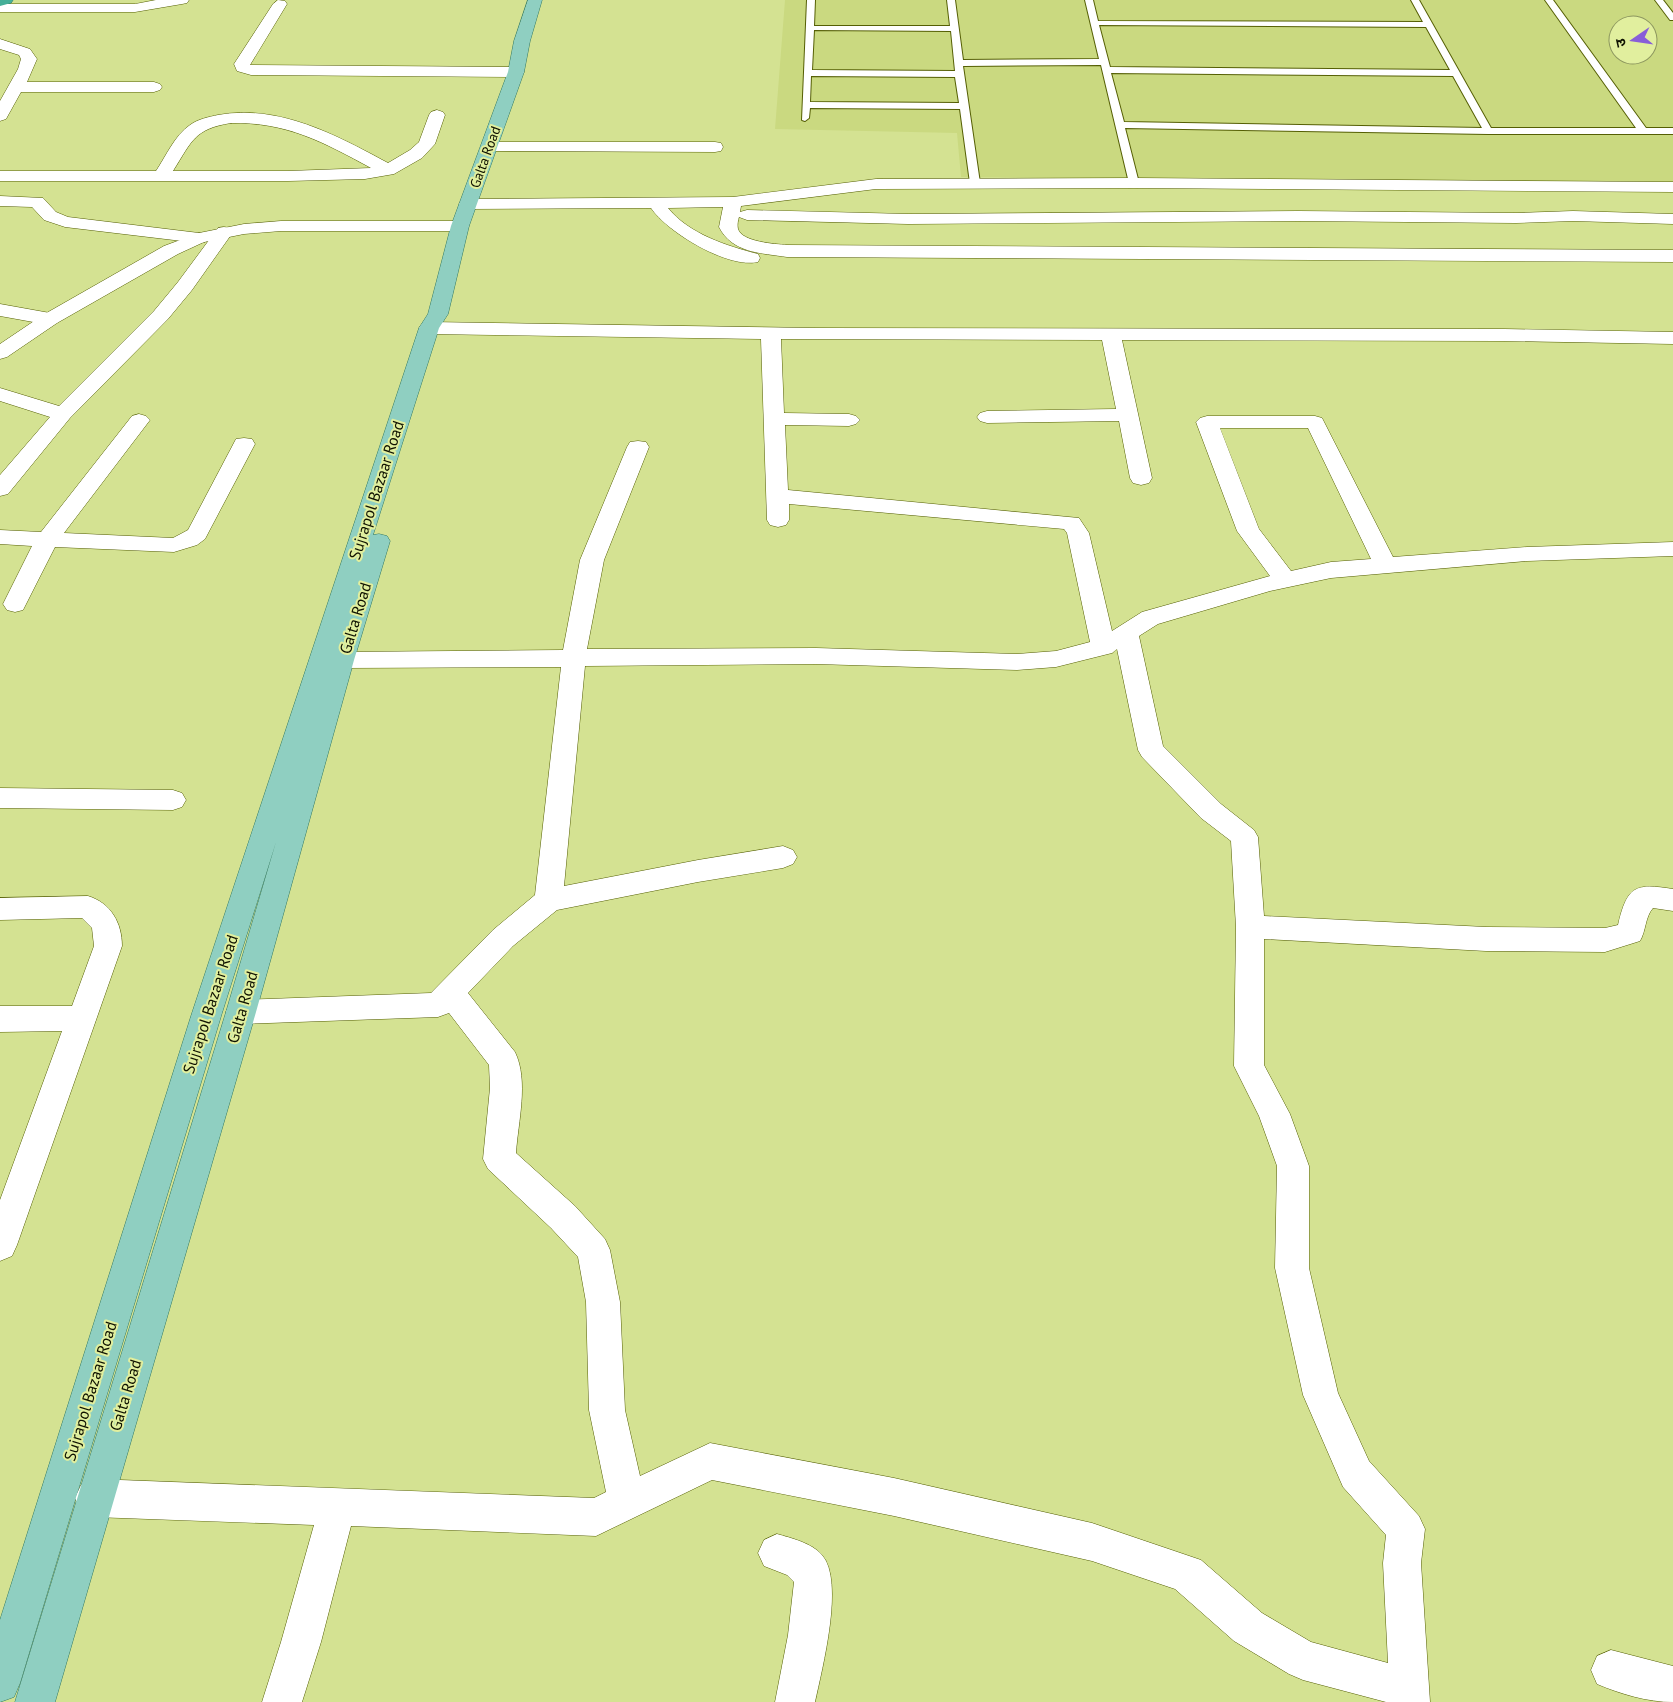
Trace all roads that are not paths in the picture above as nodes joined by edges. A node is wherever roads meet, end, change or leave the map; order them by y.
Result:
1 (41, 0) edge
2 (182, 0) edge
3 (535, 0) edge
4 (545, 0) edge
5 (811, 0) edge
6 (951, 0) edge
7 (1089, 0) edge
8 (1415, 0) edge
9 (1549, 0) edge
10 (1660, 0) edge
11 (0, 2) edge
12 (12, 4) edge
13 (280, 4) dead end
14 (0, 8) edge
15 (1673, 18) edge
16 (1095, 23) junction
17 (1429, 25) junction
18 (811, 28) junction
19 (954, 29) junction
20 (0, 44) edge
21 (960, 63) junction
22 (518, 64) junction
23 (1105, 66) junction
24 (807, 73) junction
25 (959, 74) junction
26 (1457, 74) junction
27 (17, 87) junction
28 (154, 87) dead end
29 (806, 105) junction
30 (964, 106) junction
31 (437, 115) dead end
32 (0, 116) edge
33 (805, 118) dead end
34 (1120, 125) junction
35 (1488, 130) junction
36 (1643, 131) junction
37 (1673, 131) edge
38 (489, 147) junction
39 (715, 147) dead end
40 (388, 170) junction
41 (0, 176) edge
42 (161, 176) junction
43 (975, 183) junction
44 (1134, 183) junction
45 (1673, 187) edge
46 (0, 201) edge
47 (656, 202) junction
48 (468, 204) junction
49 (732, 208) junction
50 (1082, 217) junction
51 (1673, 219) edge
52 (460, 226) junction
53 (224, 232) junction
54 (198, 238) junction
55 (723, 241) junction
56 (1488, 248) junction
57 (1673, 256) edge
58 (1096, 260) junction
59 (1609, 269) dead end
60 (0, 310) edge
61 (50, 319) junction
62 (437, 323) junction
63 (771, 334) junction
64 (1111, 335) junction
65 (1673, 338) edge
66 (0, 353) edge
67 (0, 394) edge
68 (63, 414) junction
69 (1127, 415) junction
70 (987, 417) dead end
71 (774, 419) junction
72 (139, 420) dead end
73 (849, 420) dead end
74 (244, 444) dead end
75 (638, 447) dead end
76 (1141, 478) dead end
77 (0, 488) edge
78 (777, 496) junction
79 (778, 520) dead end
80 (0, 537) edge
81 (47, 539) junction
82 (1673, 549) edge
83 (1385, 566) junction
84 (1286, 580) junction
85 (15, 604) dead end
86 (1114, 640) junction
87 (574, 657) junction
88 (342, 660) junction
89 (0, 798) edge
90 (173, 800) dead end
91 (783, 857) dead end
92 (549, 900) junction
93 (1673, 900) edge
94 (0, 908) edge
95 (1250, 927) junction
96 (450, 992) junction
97 (241, 1012) junction
98 (83, 1018) junction
99 (0, 1019) edge
100 (0, 1245) edge
101 (94, 1498) junction
102 (627, 1501) junction
103 (338, 1507) junction
104 (777, 1552) dead end
105 (1611, 1670) dead end
106 (0, 1683) edge
107 (1673, 1686) edge
108 (1409, 1695) edge
109 (35, 1702) edge
110 (282, 1702) edge
111 (795, 1702) edge

1 - 12 street
2 - 12 street
3 - 22 main road, Galta Road
4 - 22 main road
5 - 18 lane
6 - 19 lane
7 - 16 lane
8 - 17 lane
9 - 36 lane
10 - 15 lane
11 - 12 highway
12 - 14 street
13 - 22 street
16 - 17 lane
16 - 23 lane
17 - 26 lane
18 - 19 lane
18 - 24 lane
19 - 21 lane
20 - 27 street
21 - 23 lane
21 - 25 lane
22 - 38 main road, Galta Road
23 - 26 lane
23 - 34 lane
24 - 25 lane
24 - 29 lane
25 - 30 lane
26 - 35 lane
27 - 28 street
27 - 32 street
29 - 30 lane
29 - 33 lane
30 - 43 lane
31 - 40 street
34 - 35 lane
34 - 44 lane
35 - 36 lane
36 - 37 lane
38 - 39 street
38 - 48 main road, Galta Road
40 - 42 street
40 - 42 street
41 - 42 street
43 - 44 street
43 - 49 street
44 - 45 street
46 - 54 street
47 - 48 street
47 - 49 street
47 - 55 street
48 - 52 main road, Galta Road
49 - 50 street
49 - 55 street
50 - 56 street
50 - 58 street
51 - 56 street
52 - 53 street
52 - 62 main road, Galta Road
53 - 54 street
53 - 68 street
54 - 61 street
55 - 58 street
56 - 57 street
56 - 58 street
56 - 59 street
60 - 61 street
61 - 66 street
62 - 63 street
62 - 88 main road, Galta Road
62 - 106 main road, Sujrapol Bazaar Road
63 - 64 street
63 - 71 street
64 - 65 street
64 - 69 street
67 - 68 street
68 - 77 street
69 - 70 street
69 - 76 street
71 - 73 street
71 - 78 street
72 - 81 street
74 - 81 street
75 - 87 street
78 - 79 street
78 - 86 street
80 - 81 street
81 - 85 street
82 - 83 street
83 - 84 street
83 - 84 street
84 - 86 street
86 - 87 street
86 - 95 street
87 - 88 street
87 - 92 street
88 - 97 main road, Galta Road
89 - 90 street
91 - 92 street
92 - 96 street
93 - 95 street
94 - 98 street
95 - 108 street
96 - 97 street
96 - 102 street
97 - 101 main road, Galta Road
98 - 99 street
98 - 100 street
101 - 103 street
101 - 109 main road, Galta Road
102 - 103 street
102 - 108 street
103 - 110 street
104 - 111 street
105 - 107 street

